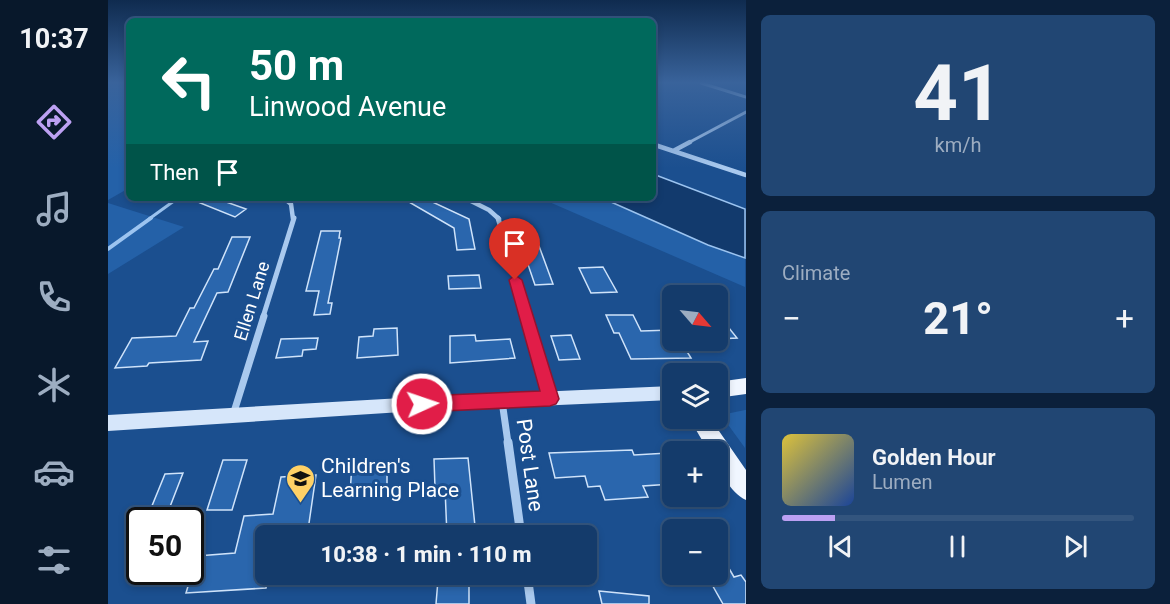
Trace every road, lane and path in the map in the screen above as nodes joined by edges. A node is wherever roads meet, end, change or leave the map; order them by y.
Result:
1 (746, 112) edge
2 (656, 145) edge
3 (675, 150) junction
4 (746, 174) edge
5 (288, 201) edge
6 (471, 201) edge
7 (746, 386) edge
8 (728, 388) edge
9 (662, 393) edge
10 (550, 399) junction
11 (502, 400) junction
12 (233, 415) junction
13 (108, 423) edge
14 (705, 429) edge
15 (746, 489) edge
16 (519, 525) edge
17 (528, 585) edge
18 (531, 604) edge

1 - 3 street
2 - 3 street
3 - 4 street
5 - 12 street, Ellen Lane
6 - 10 street
7 - 8 main road
9 - 10 main road
10 - 11 main road
11 - 12 main road
11 - 16 street, Post Lane
12 - 13 main road
14 - 15 main road
17 - 18 street

